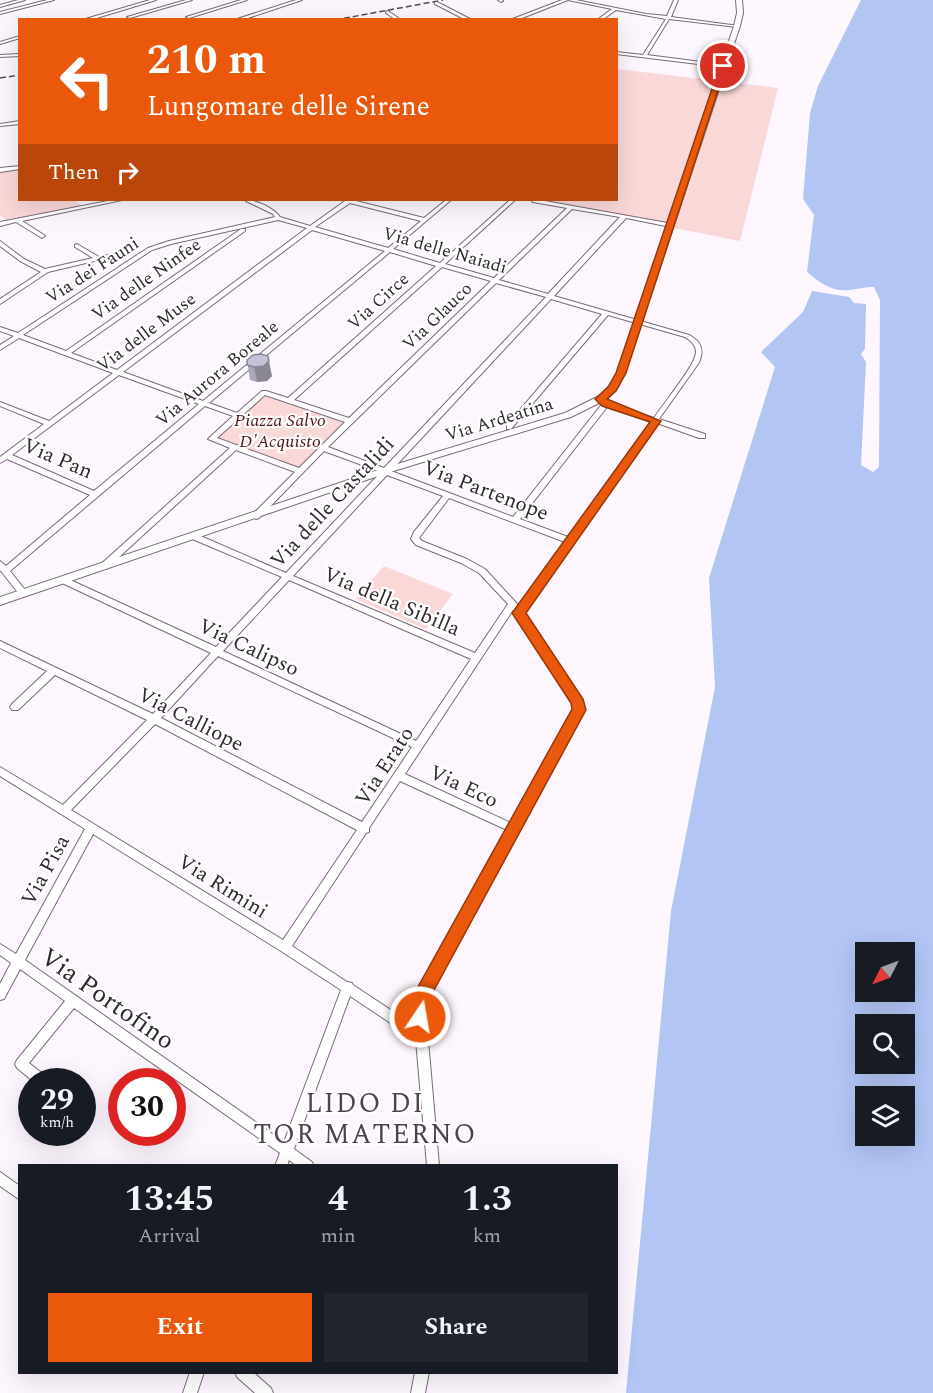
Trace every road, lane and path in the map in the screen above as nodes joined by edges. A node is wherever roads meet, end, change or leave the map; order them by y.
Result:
1 (23, 0) edge
2 (52, 0) edge
3 (154, 0) edge
4 (190, 0) edge
5 (245, 0) edge
6 (300, 0) edge
7 (340, 0) edge
8 (352, 0) edge
9 (568, 0) edge
10 (676, 0) edge
11 (739, 0) edge
12 (436, 3) dead end
13 (0, 6) edge
14 (614, 10) junction
15 (672, 11) junction
16 (387, 12) dead end
17 (0, 14) edge
18 (129, 17) dead end
19 (189, 17) dead end
20 (656, 17) junction
21 (91, 18) edge
22 (242, 18) edge
23 (396, 18) edge
24 (466, 18) edge
25 (518, 18) edge
26 (602, 18) edge
27 (667, 18) junction
28 (737, 26) junction
29 (18, 38) edge
30 (0, 43) edge
31 (618, 53) edge
32 (18, 54) edge
33 (2, 56) edge
34 (644, 57) junction
35 (723, 66) junction
36 (0, 117) edge
37 (18, 122) edge
38 (8, 124) junction
39 (0, 125) edge
40 (18, 166) edge
41 (0, 170) edge
42 (114, 201) edge
43 (250, 201) edge
44 (347, 201) edge
45 (352, 201) edge
46 (448, 201) edge
47 (512, 201) edge
48 (538, 201) edge
49 (571, 207) junction
50 (624, 217) junction
51 (278, 218) junction
52 (424, 220) junction
53 (18, 221) junction
54 (0, 224) edge
55 (671, 225) junction
56 (312, 228) junction
57 (243, 230) dead end
58 (42, 236) dead end
59 (0, 243) edge
60 (77, 246) dead end
61 (390, 250) junction
62 (122, 254) dead end
63 (98, 259) junction
64 (441, 265) junction
65 (46, 271) junction
66 (495, 280) junction
67 (550, 296) junction
68 (0, 302) edge
69 (607, 312) junction
70 (638, 321) junction
71 (0, 329) edge
72 (18, 335) junction
73 (0, 348) edge
74 (67, 353) junction
75 (117, 372) junction
76 (290, 400) junction
77 (603, 402) junction
78 (0, 404) edge
79 (204, 404) junction
80 (238, 416) junction
81 (350, 421) junction
82 (656, 421) junction
83 (50, 424) junction
84 (509, 427) dead end
85 (702, 436) dead end
86 (235, 447) junction
87 (322, 448) junction
88 (3, 459) edge
89 (299, 471) junction
90 (384, 471) junction
91 (94, 494) junction
92 (448, 495) junction
93 (256, 516) junction
94 (515, 520) junction
95 (193, 536) junction
96 (570, 541) junction
97 (3, 567) edge
98 (104, 567) junction
99 (287, 576) junction
100 (63, 580) junction
101 (23, 593) junction
102 (0, 601) edge
103 (512, 604) junction
104 (519, 613) junction
105 (0, 644) edge
106 (216, 652) junction
107 (477, 657) junction
108 (54, 670) junction
109 (15, 707) dead end
110 (153, 719) junction
111 (419, 746) junction
112 (0, 771) edge
113 (400, 776) junction
114 (64, 810) junction
115 (91, 827) junction
116 (365, 829) junction
117 (514, 829) junction
118 (285, 947) junction
119 (0, 950) edge
120 (17, 961) junction
121 (348, 987) junction
122 (0, 995) edge
123 (73, 1000) junction
124 (423, 1038) junction
125 (26, 1068) edge
126 (287, 1151) junction
127 (282, 1164) edge
128 (305, 1164) edge
129 (433, 1164) edge
130 (0, 1178) edge
131 (18, 1192) edge
132 (197, 1374) edge
133 (244, 1374) edge
134 (422, 1374) edge
135 (190, 1393) edge
136 (266, 1393) edge
137 (418, 1393) edge

1 - 13 street
2 - 17 street
3 - 21 street
4 - 18 street
5 - 19 street
6 - 22 street
7 - 8 street
9 - 14 street
9 - 25 street
10 - 15 street
11 - 28 main road, Via Ardeatina
12 - 24 street
14 - 20 street
14 - 26 street
15 - 20 street
15 - 27 street
16 - 23 street
20 - 27 street
27 - 28 street
27 - 34 street
28 - 35 main road, Via Ardeatina
29 - 30 street
31 - 34 street
32 - 33 street
34 - 35 street
35 - 55 main road, Via Ardeatina
36 - 38 street
37 - 38 street
38 - 39 street
40 - 41 street
42 - 53 street
43 - 51 street, Via delle Naiadi
44 - 56 street, Via delle Muse
45 - 52 street
46 - 52 street, Via Aurora Boreale
47 - 64 street, Via Circe
48 - 49 street
49 - 50 street
49 - 66 street, Via Glauco
50 - 55 street
50 - 67 street, Via delle Castalidi
51 - 56 street, Via delle Naiadi
51 - 72 street, Via dei Fauni
52 - 61 street, Via Aurora Boreale
53 - 54 street
53 - 58 street
55 - 70 main road, Via Ardeatina
56 - 61 street, Via delle Naiadi
56 - 75 street, Via delle Muse
57 - 74 street, Via delle Ninfee
59 - 65 street
60 - 63 street
61 - 64 street, Via delle Naiadi
61 - 79 street, Via Aurora Boreale
62 - 63 street
63 - 65 street
64 - 66 street, Via delle Naiadi
64 - 76 street, Via Circe
65 - 68 street
66 - 67 street, Via delle Naiadi
66 - 81 street, Via Glauco
67 - 69 street, Via delle Naiadi
67 - 90 street, Via delle Castalidi
69 - 70 street, Via delle Naiadi
69 - 84 street
70 - 77 main road, Via Ardeatina
70 - 82 street, Via delle Naiadi
71 - 72 street
72 - 73 street, Via dei Fauni
72 - 74 street
74 - 75 street
75 - 79 street
75 - 83 street, Via delle Muse
76 - 80 street
76 - 81 street
77 - 82 street
77 - 90 main road, Via Ardeatina
77 - 94 street
78 - 83 street
79 - 80 street
79 - 91 street, Via Aurora Boreale
80 - 86 street
81 - 87 street
82 - 85 street
82 - 96 street, Via delle Naiadi
83 - 88 street, Via delle Muse
86 - 89 street
86 - 98 street
87 - 89 street
87 - 90 street, Via Partenope
88 - 91 street, Via Pan
89 - 93 street
90 - 92 street, Via Partenope
90 - 93 main road, Via Ardeatina
90 - 99 street, Via delle Castalidi
91 - 97 street, Via Aurora Boreale
92 - 94 street, Via Partenope
92 - 103 street
93 - 95 main road, Via Ardeatina
94 - 96 street, Via Partenope
95 - 98 main road, Via Ardeatina
95 - 99 street, Via della Sibilla
96 - 104 street, Via delle Naiadi
97 - 101 street
98 - 100 main road, Via Ardeatina
99 - 106 street, Via delle Castalidi
99 - 107 street, Via della Sibilla
100 - 101 main road, Via Ardeatina
100 - 106 street, Via Calipso
101 - 102 main road, Via Ardeatina
103 - 104 street
103 - 107 street, Via Erato
104 - 117 street
105 - 108 street, Via Calliope
106 - 110 street, Via delle Castalidi
106 - 111 street, Via Calipso
107 - 111 street, Via Erato
108 - 109 street
108 - 110 street, Via Calliope
110 - 114 street, Via delle Castalidi
110 - 116 street, Via Calliope
111 - 113 street, Via Erato
112 - 114 street, Via Rimini
113 - 116 street, Via Erato
113 - 117 street, Via Eco
114 - 115 street, Via Rimini
115 - 118 street, Via Rimini
115 - 120 street, Via Pisa
116 - 118 street, Via Erato
117 - 124 street
118 - 121 street, Via Rimini
119 - 120 street, Via Portofino
120 - 122 street, Via Pisa
120 - 123 street, Via Portofino
121 - 124 street, Via Rimini
121 - 126 street
123 - 125 street
123 - 126 street, Via Portofino
124 - 129 street
126 - 127 street
126 - 128 street, Via Portofino
130 - 131 street
132 - 135 street
133 - 136 street
134 - 137 street

